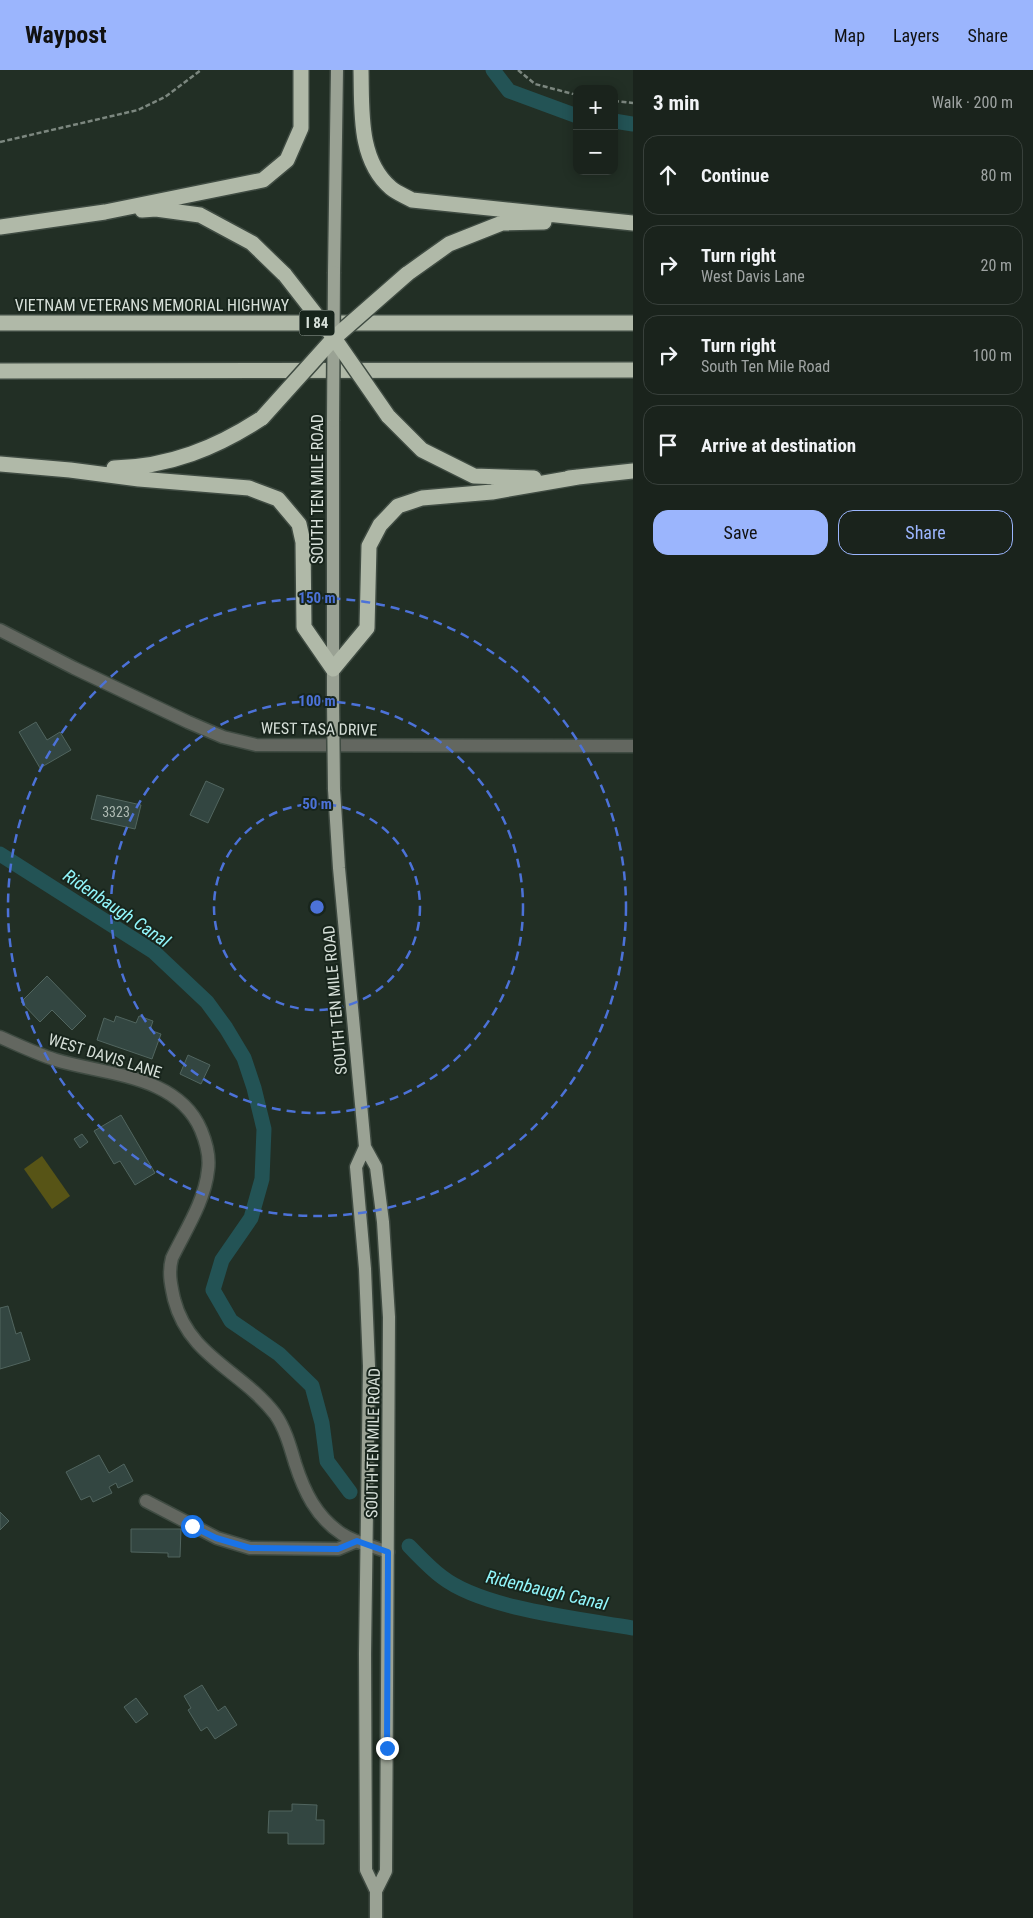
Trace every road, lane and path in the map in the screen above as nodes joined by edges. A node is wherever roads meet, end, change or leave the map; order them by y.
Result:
1 (201, 70) edge
2 (301, 70) edge
3 (337, 70) edge
4 (361, 70) edge
5 (518, 70) edge
6 (573, 94) edge
7 (618, 102) edge
8 (633, 104) edge
9 (0, 142) edge
10 (105, 212) junction
11 (598, 221) junction
12 (633, 223) edge
13 (0, 227) edge
14 (0, 323) edge
15 (633, 323) edge
16 (334, 338) junction
17 (0, 370) edge
18 (633, 370) edge
19 (0, 464) edge
20 (70, 470) junction
21 (633, 471) edge
22 (578, 477) junction
23 (0, 630) edge
24 (333, 669) junction
25 (633, 746) edge
26 (0, 1037) edge
27 (365, 1148) junction
28 (146, 1501) dead end
29 (362, 1542) junction
30 (388, 1548) junction
31 (366, 1748) junction
32 (387, 1748) junction
33 (376, 1891) junction
34 (376, 1918) edge

1 - 9 path
2 - 10 highway
3 - 16 main road, SOUTH TEN MILE ROAD, bridge
4 - 11 highway
5 - 6 path
7 - 8 path
10 - 13 highway
10 - 16 highway, bridge
11 - 12 highway
11 - 16 highway, bridge
14 - 15 highway, VIETNAM VETERANS MEMORIAL HIGHWAY / I 84
16 - 20 highway, bridge
16 - 22 highway, bridge
16 - 24 main road, SOUTH TEN MILE ROAD, bridge
17 - 18 highway
19 - 20 highway
20 - 24 highway
21 - 22 highway
22 - 24 highway
23 - 25 street, WEST TASA DRIVE
24 - 27 main road, SOUTH TEN MILE ROAD, bridge
26 - 29 street, WEST DAVIS LANE
27 - 29 main road, SOUTH TEN MILE ROAD
27 - 30 main road, SOUTH TEN MILE ROAD
28 - 29 street
29 - 30 street, WEST DAVIS LANE
29 - 31 main road, SOUTH TEN MILE ROAD
30 - 32 main road, SOUTH TEN MILE ROAD
31 - 32 main road
31 - 33 main road, SOUTH TEN MILE ROAD
32 - 33 main road, SOUTH TEN MILE ROAD
33 - 34 main road, SOUTH TEN MILE ROAD

